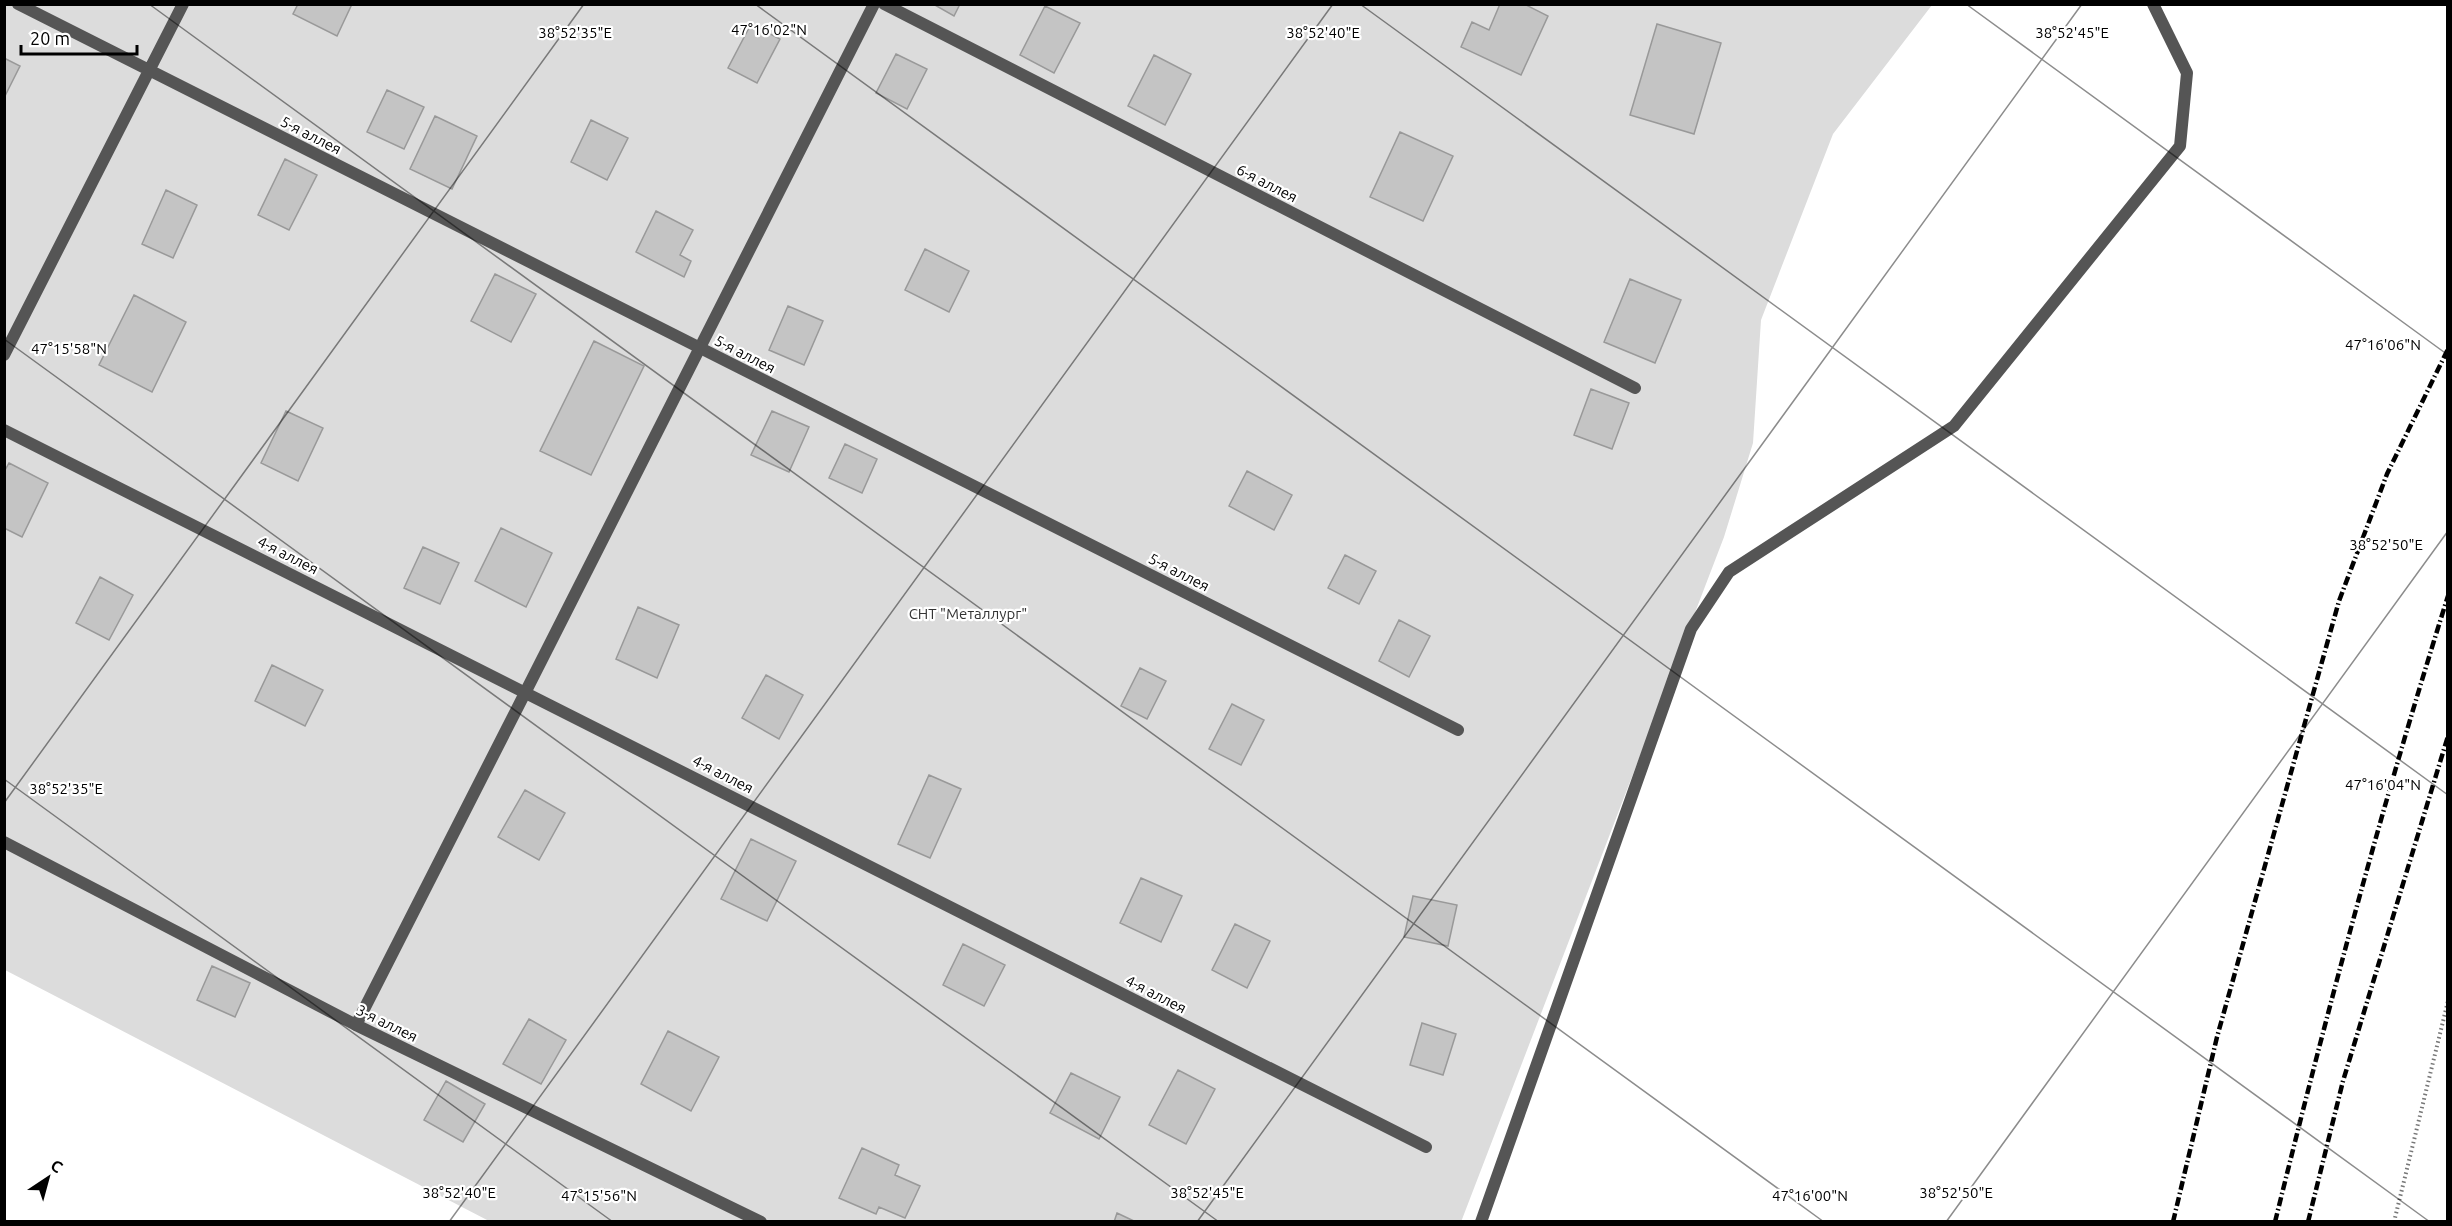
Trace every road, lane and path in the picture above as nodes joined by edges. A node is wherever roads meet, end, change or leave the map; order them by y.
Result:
1 (18, 4) edge
2 (183, 4) edge
3 (874, 4) edge
4 (884, 4) edge
5 (2153, 4) edge
6 (149, 70) junction
7 (700, 348) junction
8 (4, 355) edge
9 (1635, 388) dead end
10 (4, 430) edge
11 (526, 692) junction
12 (1458, 730) dead end
13 (4, 842) edge
14 (2448, 1001) edge
15 (356, 1024) junction
16 (1426, 1147) dead end
17 (761, 1221) edge
18 (1481, 1221) edge
19 (2394, 1221) edge

1 - 6 street, 5-я аллея
2 - 6 street
3 - 7 street
4 - 9 street, 6-я аллея
5 - 18 street
6 - 7 street, 5-я аллея
6 - 8 street
7 - 11 street
7 - 12 street, 5-я аллея
10 - 11 street, 4-я аллея
11 - 15 street
11 - 16 street, 4-я аллея
13 - 15 street, 3-я аллея
14 - 19 path
15 - 17 street, 3-я аллея

